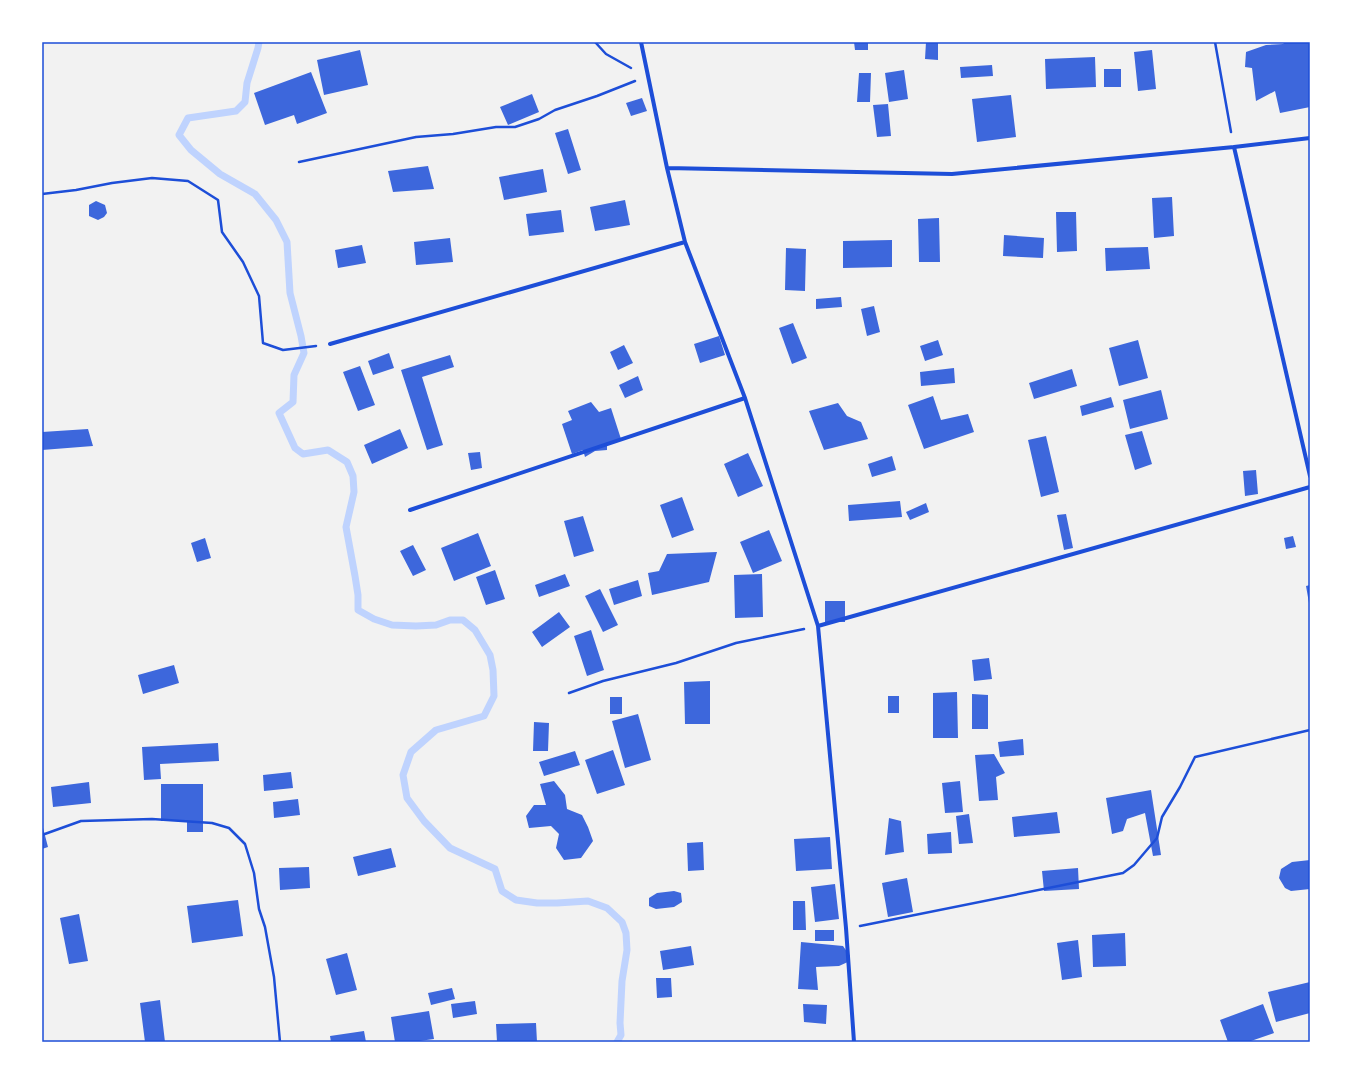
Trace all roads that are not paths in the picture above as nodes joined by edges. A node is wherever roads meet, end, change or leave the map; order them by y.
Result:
1 (641, 42) edge
2 (1310, 138) edge
3 (1234, 147) junction
4 (667, 168) junction
5 (685, 242) junction
6 (330, 344) road end
7 (745, 398) junction
8 (1310, 476) edge
9 (1310, 487) edge
10 (410, 510) dead end
11 (818, 626) junction
12 (854, 1042) edge

1 - 4 street
2 - 3 street
3 - 4 street
3 - 8 street
4 - 5 street
5 - 6 street
5 - 7 street
7 - 10 street
7 - 11 street
9 - 11 street
11 - 12 street

